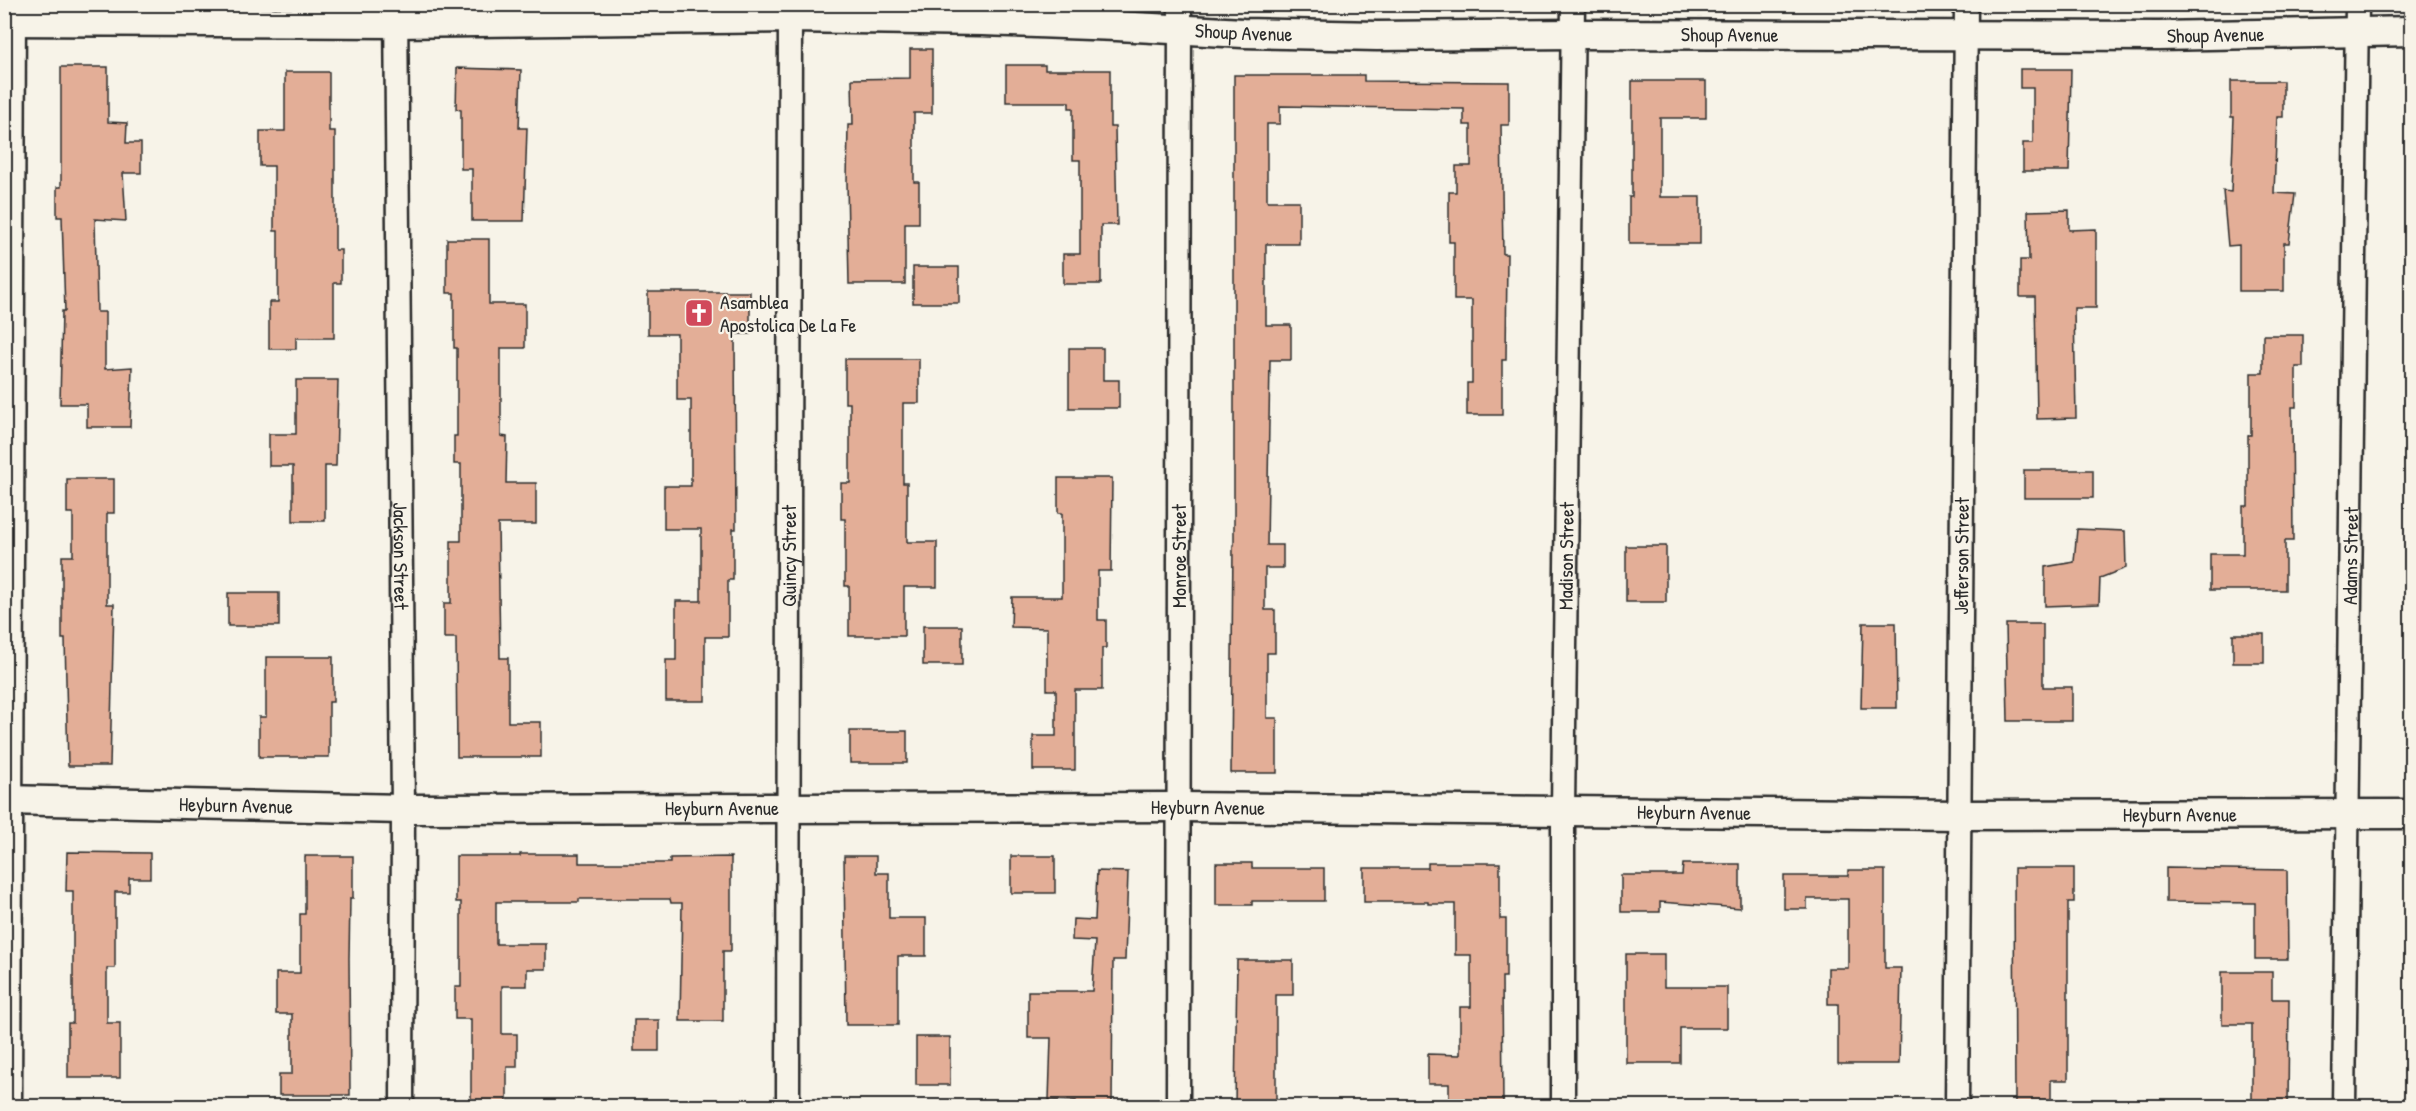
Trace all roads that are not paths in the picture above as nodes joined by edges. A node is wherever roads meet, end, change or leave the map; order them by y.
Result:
1 (1574, 4) edge
2 (1966, 4) edge
3 (790, 11) edge
4 (396, 14) edge
5 (11, 16) edge
6 (1180, 17) edge
7 (2356, 17) edge
8 (2412, 31) edge
9 (1573, 34) junction
10 (1966, 35) junction
11 (8, 800) edge
12 (1180, 807) junction
13 (403, 809) junction
14 (789, 809) junction
15 (1563, 809) junction
16 (2346, 814) junction
17 (2412, 814) edge
18 (1959, 815) junction
19 (10, 1107) edge
20 (402, 1107) edge
21 (788, 1107) edge
22 (1178, 1107) edge
23 (1563, 1107) edge
24 (1957, 1107) edge
25 (2343, 1107) edge

1 - 9 street, Madison Street
2 - 10 street, Jefferson Street
3 - 4 street, Shoup Avenue
3 - 6 street, Shoup Avenue
3 - 14 street, Quincy Street
4 - 5 street, Shoup Avenue
4 - 13 street, Jackson Street
5 - 11 street
6 - 9 street, Shoup Avenue
6 - 12 street, Monroe Street
7 - 8 street, Shoup Avenue
7 - 10 street, Shoup Avenue
7 - 16 street, Adams Street
9 - 10 street, Shoup Avenue
9 - 15 street, Madison Street
10 - 18 street, Jefferson Street
11 - 13 street, Heyburn Avenue
11 - 19 street
12 - 14 street, Heyburn Avenue
12 - 15 street, Heyburn Avenue
12 - 22 street, Monroe Street
13 - 14 street, Heyburn Avenue
13 - 20 street, Jackson Street
14 - 21 street, Quincy Street
15 - 18 street, Heyburn Avenue
15 - 23 street, Madison Street
16 - 17 street, Heyburn Avenue
16 - 18 street, Heyburn Avenue
16 - 25 street, Adams Street
18 - 24 street, Jefferson Street

